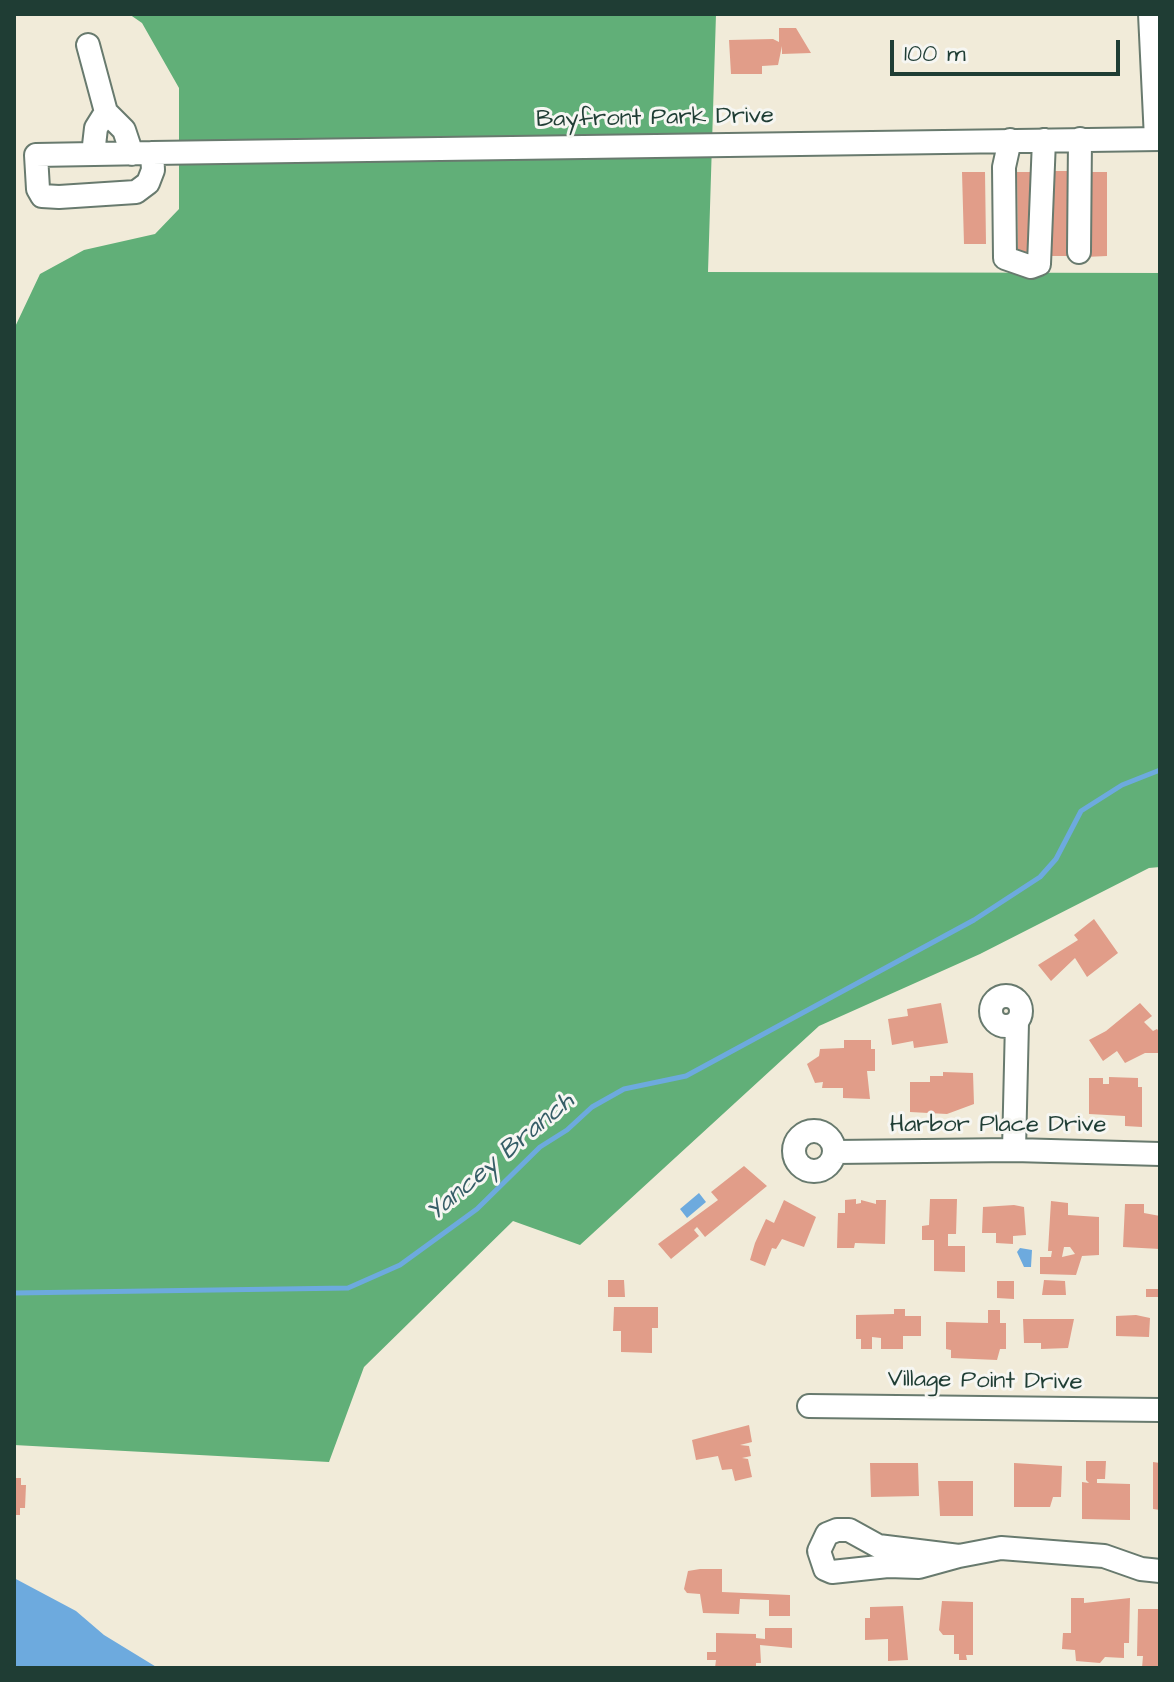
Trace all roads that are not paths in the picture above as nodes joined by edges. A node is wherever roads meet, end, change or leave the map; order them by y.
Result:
1 (1150, 14) edge
2 (88, 45) dead end
3 (1157, 96) edge
4 (106, 112) junction
5 (1080, 139) junction
6 (1158, 139) edge
7 (1010, 140) junction
8 (1044, 140) junction
9 (93, 154) junction
10 (142, 154) junction
11 (1079, 252) dead end
12 (1017, 1022) dead end
13 (1014, 1150) junction
14 (835, 1152) dead end
15 (1160, 1154) edge
16 (809, 1406) dead end
17 (1160, 1410) edge
18 (959, 1556) junction
19 (1104, 1556) junction
20 (1160, 1558) edge
21 (1160, 1571) edge

1 - 3 street
2 - 4 street
3 - 6 street
4 - 9 street
4 - 10 street
5 - 6 street, Bayfront Park Drive
5 - 8 street, Bayfront Park Drive
5 - 11 street
7 - 8 street, Bayfront Park Drive
7 - 8 street
7 - 10 street, Bayfront Park Drive
9 - 10 street, Bayfront Park Drive
9 - 10 street, Bayfront Park Drive
12 - 13 street
13 - 14 street, Harbor Place Drive
13 - 15 street, Harbor Place Drive
16 - 17 street, Village Point Drive
18 - 18 street
18 - 19 street
19 - 20 street
19 - 21 street

